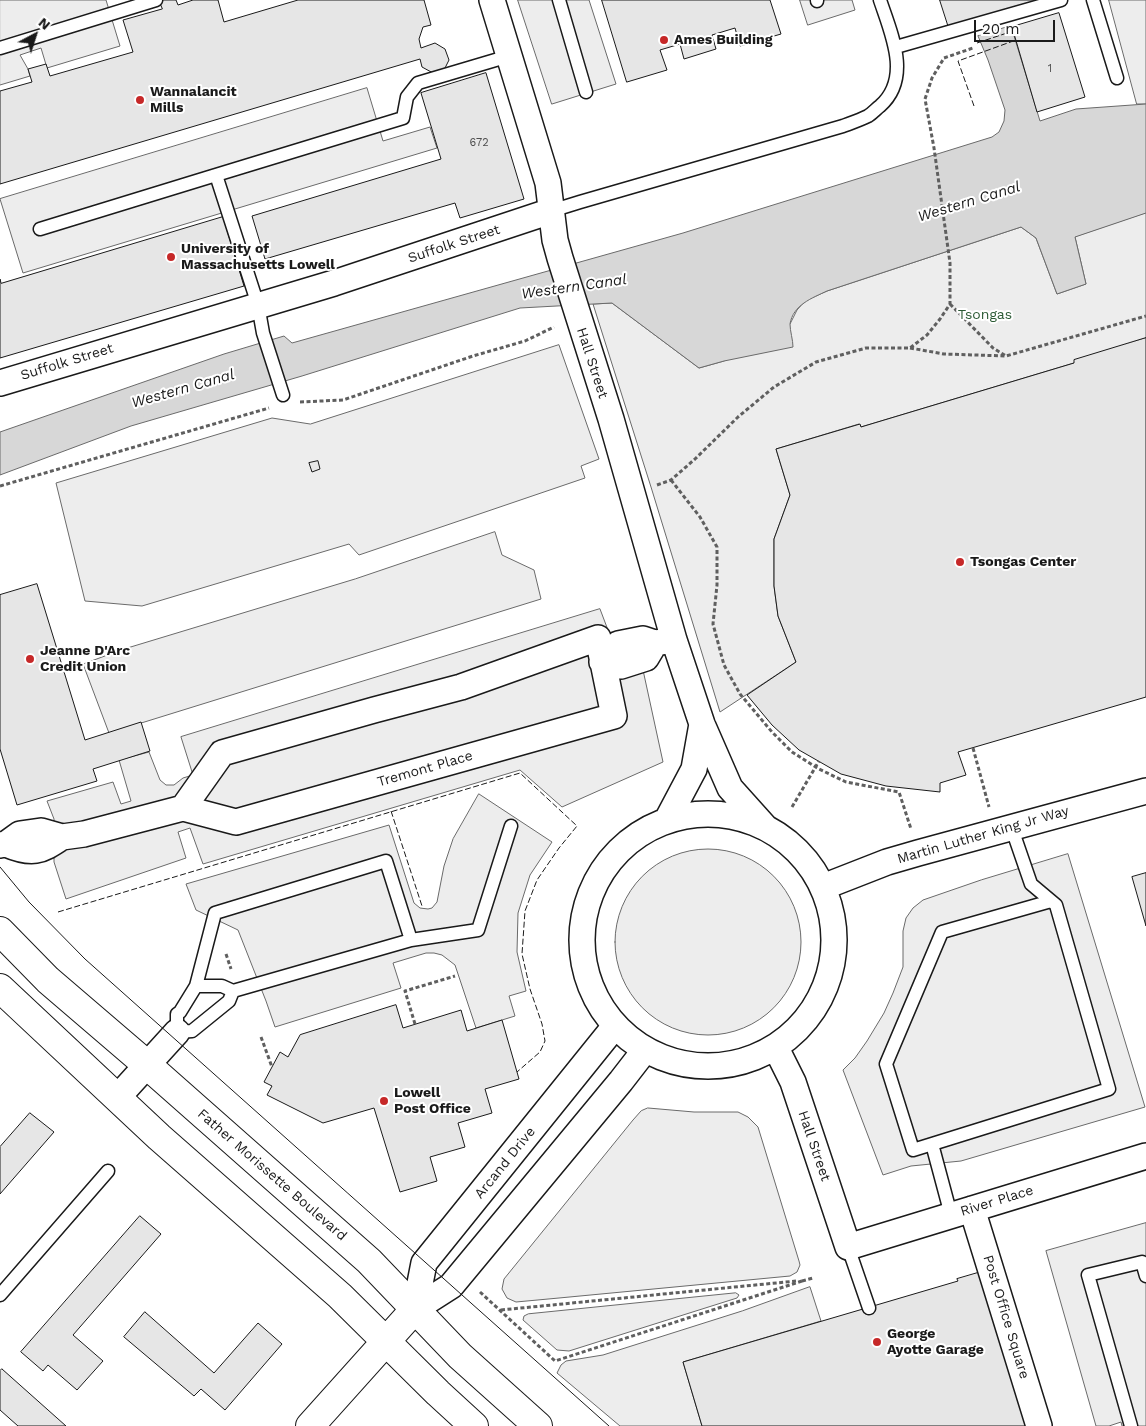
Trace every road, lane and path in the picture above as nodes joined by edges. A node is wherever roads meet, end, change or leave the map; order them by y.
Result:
1 (156, 0) edge
2 (492, 0) edge
3 (559, 0) edge
4 (880, 0) edge
5 (1061, 0) edge
6 (1093, 0) edge
7 (978, 46) dead end
8 (896, 47) junction
9 (0, 48) edge
10 (509, 56) junction
11 (1117, 78) dead end
12 (586, 92) dead end
13 (216, 175) junction
14 (551, 211) junction
15 (40, 229) dead end
16 (950, 304) junction
17 (258, 305) junction
18 (1146, 316) edge
19 (910, 348) junction
20 (1006, 356) junction
21 (0, 383) edge
22 (283, 395) dead end
23 (671, 480) junction
24 (651, 487) dead end
25 (665, 642) junction
26 (602, 662) junction
27 (702, 724) junction
28 (973, 748) dead end
29 (819, 762) dead end
30 (816, 767) junction
31 (1146, 791) edge
32 (792, 807) dead end
33 (183, 808) junction
34 (989, 808) dead end
35 (667, 820) junction
36 (512, 826) dead end
37 (1011, 826) junction
38 (766, 827) junction
39 (912, 832) dead end
40 (3, 845) edge
41 (823, 887) junction
42 (1052, 901) junction
43 (0, 931) edge
44 (411, 940) junction
45 (226, 954) dead end
46 (232, 972) dead end
47 (454, 976) dead end
48 (196, 986) junction
49 (0, 988) edge
50 (233, 990) junction
51 (415, 1024) dead end
52 (615, 1026) junction
53 (177, 1032) junction
54 (261, 1036) dead end
55 (776, 1048) junction
56 (645, 1050) junction
57 (146, 1064) junction
58 (272, 1067) dead end
59 (117, 1098) junction
60 (932, 1144) junction
61 (1146, 1156) edge
62 (108, 1171) dead end
63 (962, 1212) junction
64 (848, 1247) junction
65 (1146, 1276) edge
66 (813, 1278) dead end
67 (802, 1281) junction
68 (478, 1290) dead end
69 (0, 1294) edge
70 (869, 1308) dead end
71 (415, 1309) junction
72 (501, 1310) junction
73 (386, 1343) junction
74 (310, 1426) edge
75 (474, 1426) edge
76 (538, 1426) edge
77 (1039, 1426) edge
78 (1131, 1426) edge

1 - 9 lane
2 - 10 street, Hall Street
3 - 12 lane
4 - 8 lane
5 - 8 lane
6 - 11 lane
7 - 16 path
8 - 14 lane, Suffolk Street
10 - 13 lane
10 - 14 street, Hall Street
13 - 15 lane
13 - 17 lane
14 - 17 street, Suffolk Street
14 - 25 street, Hall Street
16 - 19 path
16 - 20 path
17 - 21 street, Suffolk Street
17 - 22 lane
18 - 20 path
19 - 20 path
19 - 23 path
23 - 24 path
23 - 30 path
25 - 26 street
25 - 27 street, Hall Street
26 - 33 street, Tremont Place
26 - 33 street, Tremont Place
27 - 35 street, Hall Street
27 - 38 street, Hall Street
28 - 34 path
29 - 30 path
30 - 32 path
30 - 39 path
31 - 37 street, Martin Luther King Jr Way
33 - 40 street, Tremont Place
35 - 38 street
35 - 52 street
36 - 44 lane
37 - 41 street, Martin Luther King Jr Way
37 - 42 lane
38 - 41 street
41 - 55 street
42 - 60 lane
42 - 60 lane
43 - 57 main road, Father Morissette Boulevard
44 - 48 lane
44 - 50 lane
45 - 46 path
47 - 51 path
48 - 50 lane
48 - 53 lane
49 - 59 main road
50 - 53 lane
52 - 56 street
52 - 71 street, Arcand Drive
53 - 57 street
54 - 58 path
55 - 56 street
55 - 64 street, Hall Street
56 - 71 street, Arcand Drive
57 - 59 street
57 - 71 main road, Father Morissette Boulevard
59 - 73 main road
60 - 63 lane
61 - 63 street, River Place
62 - 69 lane
63 - 64 street, River Place
63 - 77 street, Post Office Square
64 - 70 lane
65 - 78 lane
66 - 67 path
67 - 72 path
67 - 72 path
68 - 72 path
71 - 73 main road, Arcand Drive
71 - 76 main road, Father Morissette Boulevard
73 - 74 main road, Arcand Drive
73 - 75 main road

